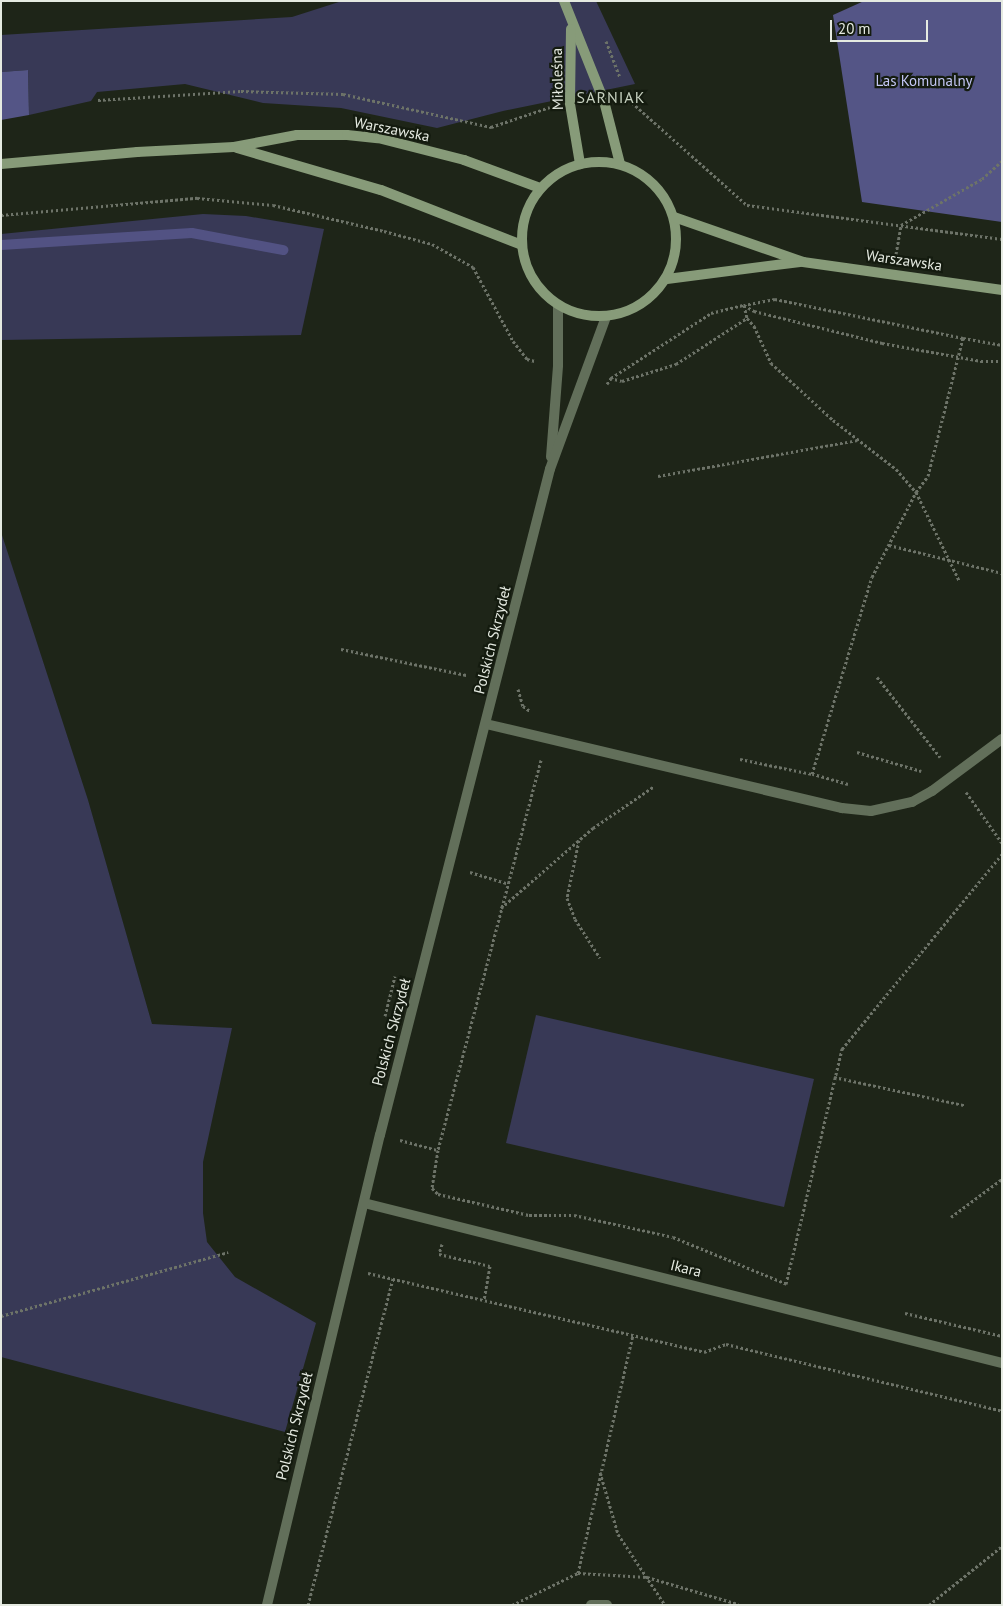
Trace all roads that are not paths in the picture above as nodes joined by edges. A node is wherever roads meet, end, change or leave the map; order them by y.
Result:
1 (564, 1) edge
2 (571, 22) junction
3 (234, 147) junction
4 (1, 164) edge
5 (580, 164) junction
6 (620, 164) junction
7 (540, 188) junction
8 (674, 217) junction
9 (522, 245) junction
10 (803, 262) junction
11 (667, 279) junction
12 (1002, 290) edge
13 (558, 306) junction
14 (606, 317) junction
15 (550, 469) junction
16 (486, 724) junction
17 (1002, 739) edge
18 (364, 1203) junction
19 (1002, 1363) edge
20 (267, 1605) edge
21 (591, 1605) edge
22 (607, 1605) edge

1 - 2 main road, Miłoleśna
2 - 5 main road, Miłoleśna
2 - 6 main road, Miłoleśna
3 - 4 main road, Warszawska
3 - 7 main road, Warszawska
3 - 9 main road, Warszawska
5 - 6 main road
5 - 7 main road
6 - 8 main road
7 - 9 main road
8 - 10 main road, Warszawska
8 - 11 main road
9 - 13 main road
10 - 11 main road, Warszawska
10 - 12 main road, Warszawska
11 - 14 main road
13 - 14 main road
13 - 15 street, Polskich Skrzydeł
14 - 15 street, Polskich Skrzydeł
15 - 16 street, Polskich Skrzydeł
16 - 17 street
16 - 18 street, Polskich Skrzydeł
18 - 19 street, Ikara
18 - 20 street, Polskich Skrzydeł
21 - 22 street

